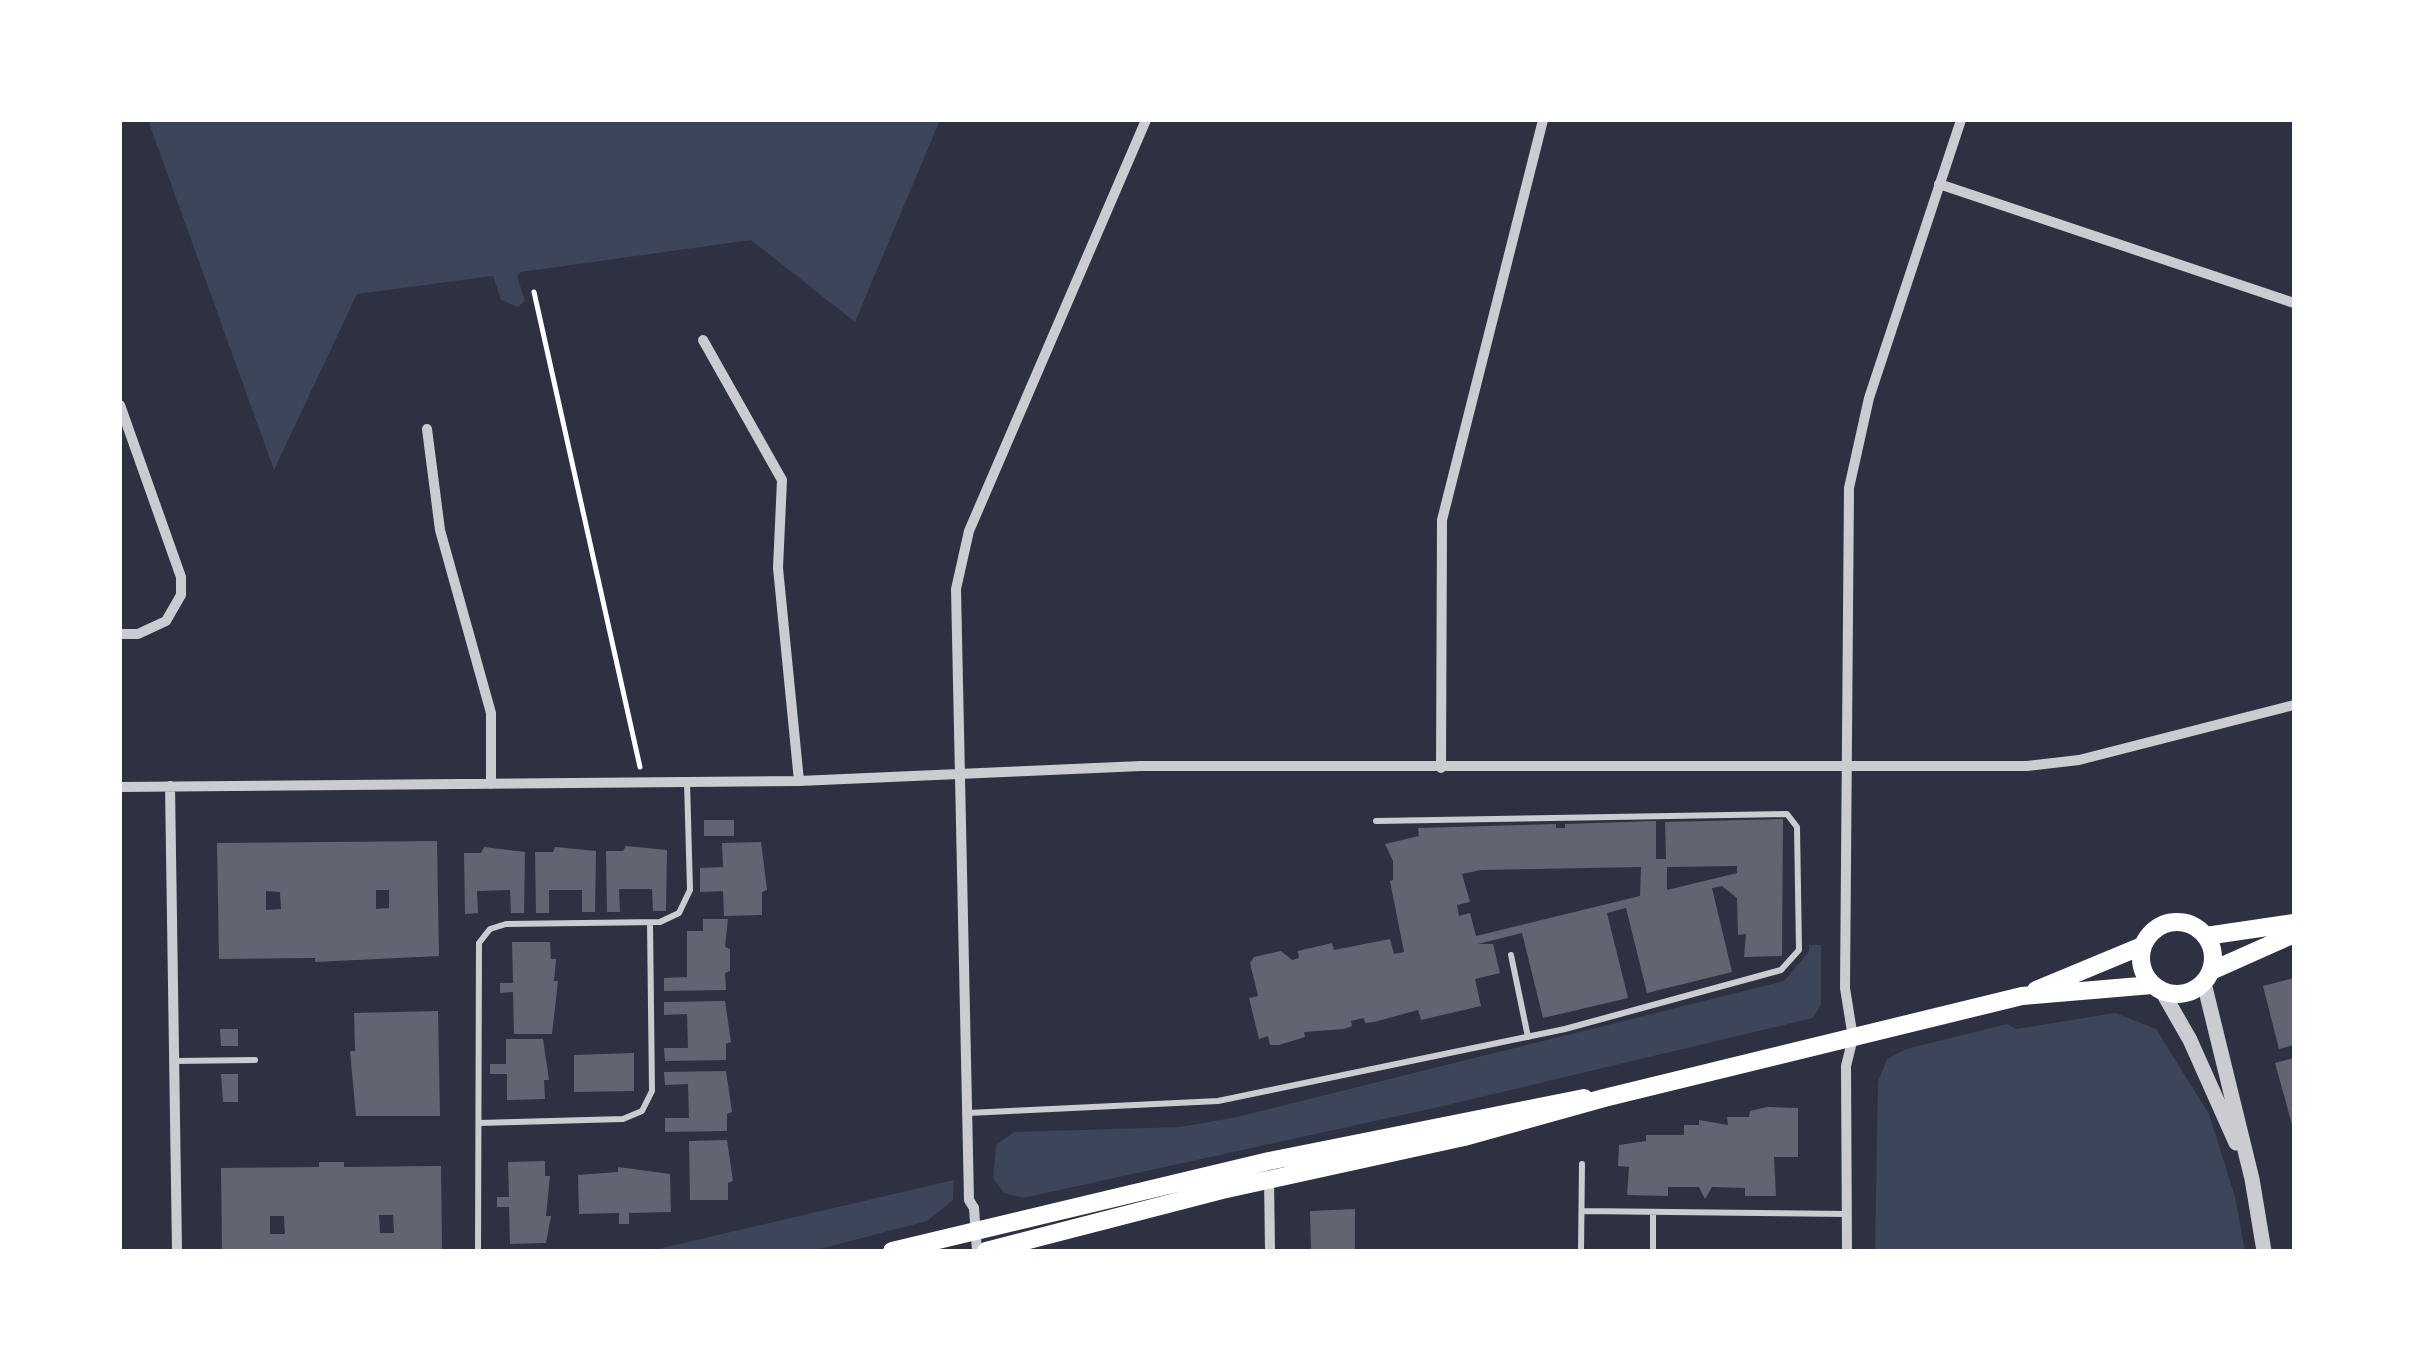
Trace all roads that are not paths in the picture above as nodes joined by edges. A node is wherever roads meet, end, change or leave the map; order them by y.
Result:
1 (1146, 120) edge
2 (1543, 120) edge
3 (1961, 120) edge
4 (1940, 184) junction
5 (2294, 303) edge
6 (703, 340) dead end
7 (120, 405) edge
8 (427, 429) dead end
9 (120, 634) edge
10 (2294, 705) edge
11 (1844, 766) junction
12 (1441, 768) junction
13 (960, 777) junction
14 (799, 781) junction
15 (687, 782) junction
16 (491, 784) junction
17 (170, 786) junction
18 (120, 787) edge
19 (1376, 821) dead end
20 (650, 922) junction
21 (2294, 922) edge
22 (2294, 934) edge
23 (2206, 936) junction
24 (2142, 946) junction
25 (1511, 955) dead end
26 (2207, 977) junction
27 (2157, 988) junction
28 (2022, 996) junction
29 (1528, 1036) junction
30 (1853, 1038) junction
31 (255, 1060) dead end
32 (174, 1061) junction
33 (968, 1113) junction
34 (479, 1123) junction
35 (1582, 1164) dead end
36 (1269, 1170) junction
37 (2252, 1179) junction
38 (1582, 1212) junction
39 (1653, 1212) junction
40 (1847, 1214) junction
41 (980, 1245) edge
42 (177, 1251) edge
43 (478, 1251) edge
44 (892, 1251) edge
45 (1270, 1251) edge
46 (1582, 1251) edge
47 (1652, 1251) edge
48 (1847, 1251) edge
49 (2264, 1251) edge

1 - 13 street
2 - 12 street
3 - 4 street
4 - 5 street
4 - 11 street
6 - 14 street
7 - 9 street
8 - 16 street
10 - 11 street
11 - 12 street
11 - 30 street
12 - 13 street
13 - 14 street
13 - 33 street
14 - 15 street
15 - 16 street
15 - 20 lane
16 - 17 street
17 - 18 street
17 - 32 street
19 - 29 lane
20 - 34 lane
20 - 34 lane
21 - 23 main road
22 - 26 main road
23 - 24 main road
23 - 26 main road
24 - 27 main road
24 - 28 main road
25 - 29 lane
26 - 27 main road
26 - 37 street
27 - 28 main road
27 - 37 street
28 - 30 main road
29 - 33 lane
30 - 36 main road
30 - 40 street
31 - 32 lane
32 - 42 street
33 - 41 street
34 - 43 lane
35 - 38 lane
36 - 41 main road
36 - 45 street
37 - 49 street
38 - 39 lane
38 - 46 lane
39 - 40 lane
39 - 47 lane
40 - 48 street
41 - 44 main road

